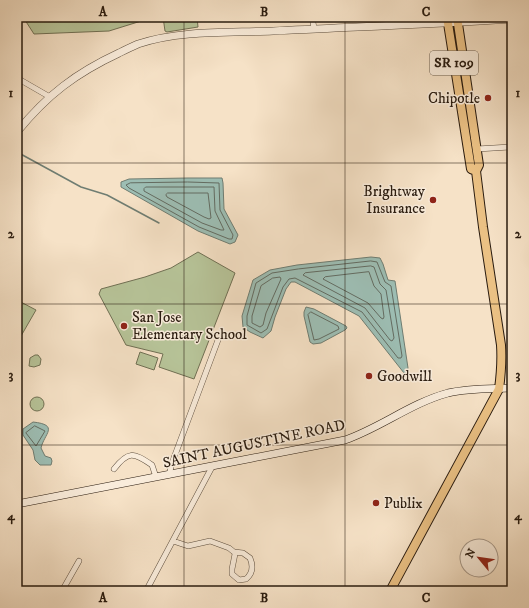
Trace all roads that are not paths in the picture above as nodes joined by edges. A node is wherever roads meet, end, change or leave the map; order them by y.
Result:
1 (312, 17) edge
2 (512, 19) edge
3 (448, 20) edge
4 (457, 20) edge
5 (314, 28) junction
6 (17, 78) edge
7 (50, 97) junction
8 (17, 132) edge
9 (466, 137) junction
10 (512, 147) edge
11 (477, 149) junction
12 (476, 171) junction
13 (218, 340) dead end
14 (512, 388) edge
15 (498, 389) junction
16 (212, 467) junction
17 (114, 469) dead end
18 (169, 475) junction
19 (156, 477) junction
20 (17, 504) edge
21 (173, 541) junction
22 (234, 552) junction
23 (79, 561) dead end
24 (62, 591) edge
25 (146, 591) edge
26 (390, 591) edge

1 - 5 street
2 - 4 street
3 - 4 street
3 - 5 street
3 - 9 main road, SR 109
4 - 11 main road, SR 109
5 - 7 street
6 - 7 street
7 - 8 street
9 - 11 main road
9 - 12 main road, SR 109
10 - 11 street
11 - 12 main road, SR 109
12 - 15 main road, SR 109
13 - 18 street
14 - 15 street, SAINT AUGUSTINE ROAD
15 - 16 street, SAINT AUGUSTINE ROAD
15 - 26 main road, SR 109
16 - 18 street, SAINT AUGUSTINE ROAD
16 - 21 street
17 - 19 street
18 - 19 street, SAINT AUGUSTINE ROAD
19 - 20 street, SAINT AUGUSTINE ROAD
21 - 22 street
21 - 25 street
22 - 22 street
23 - 24 street

